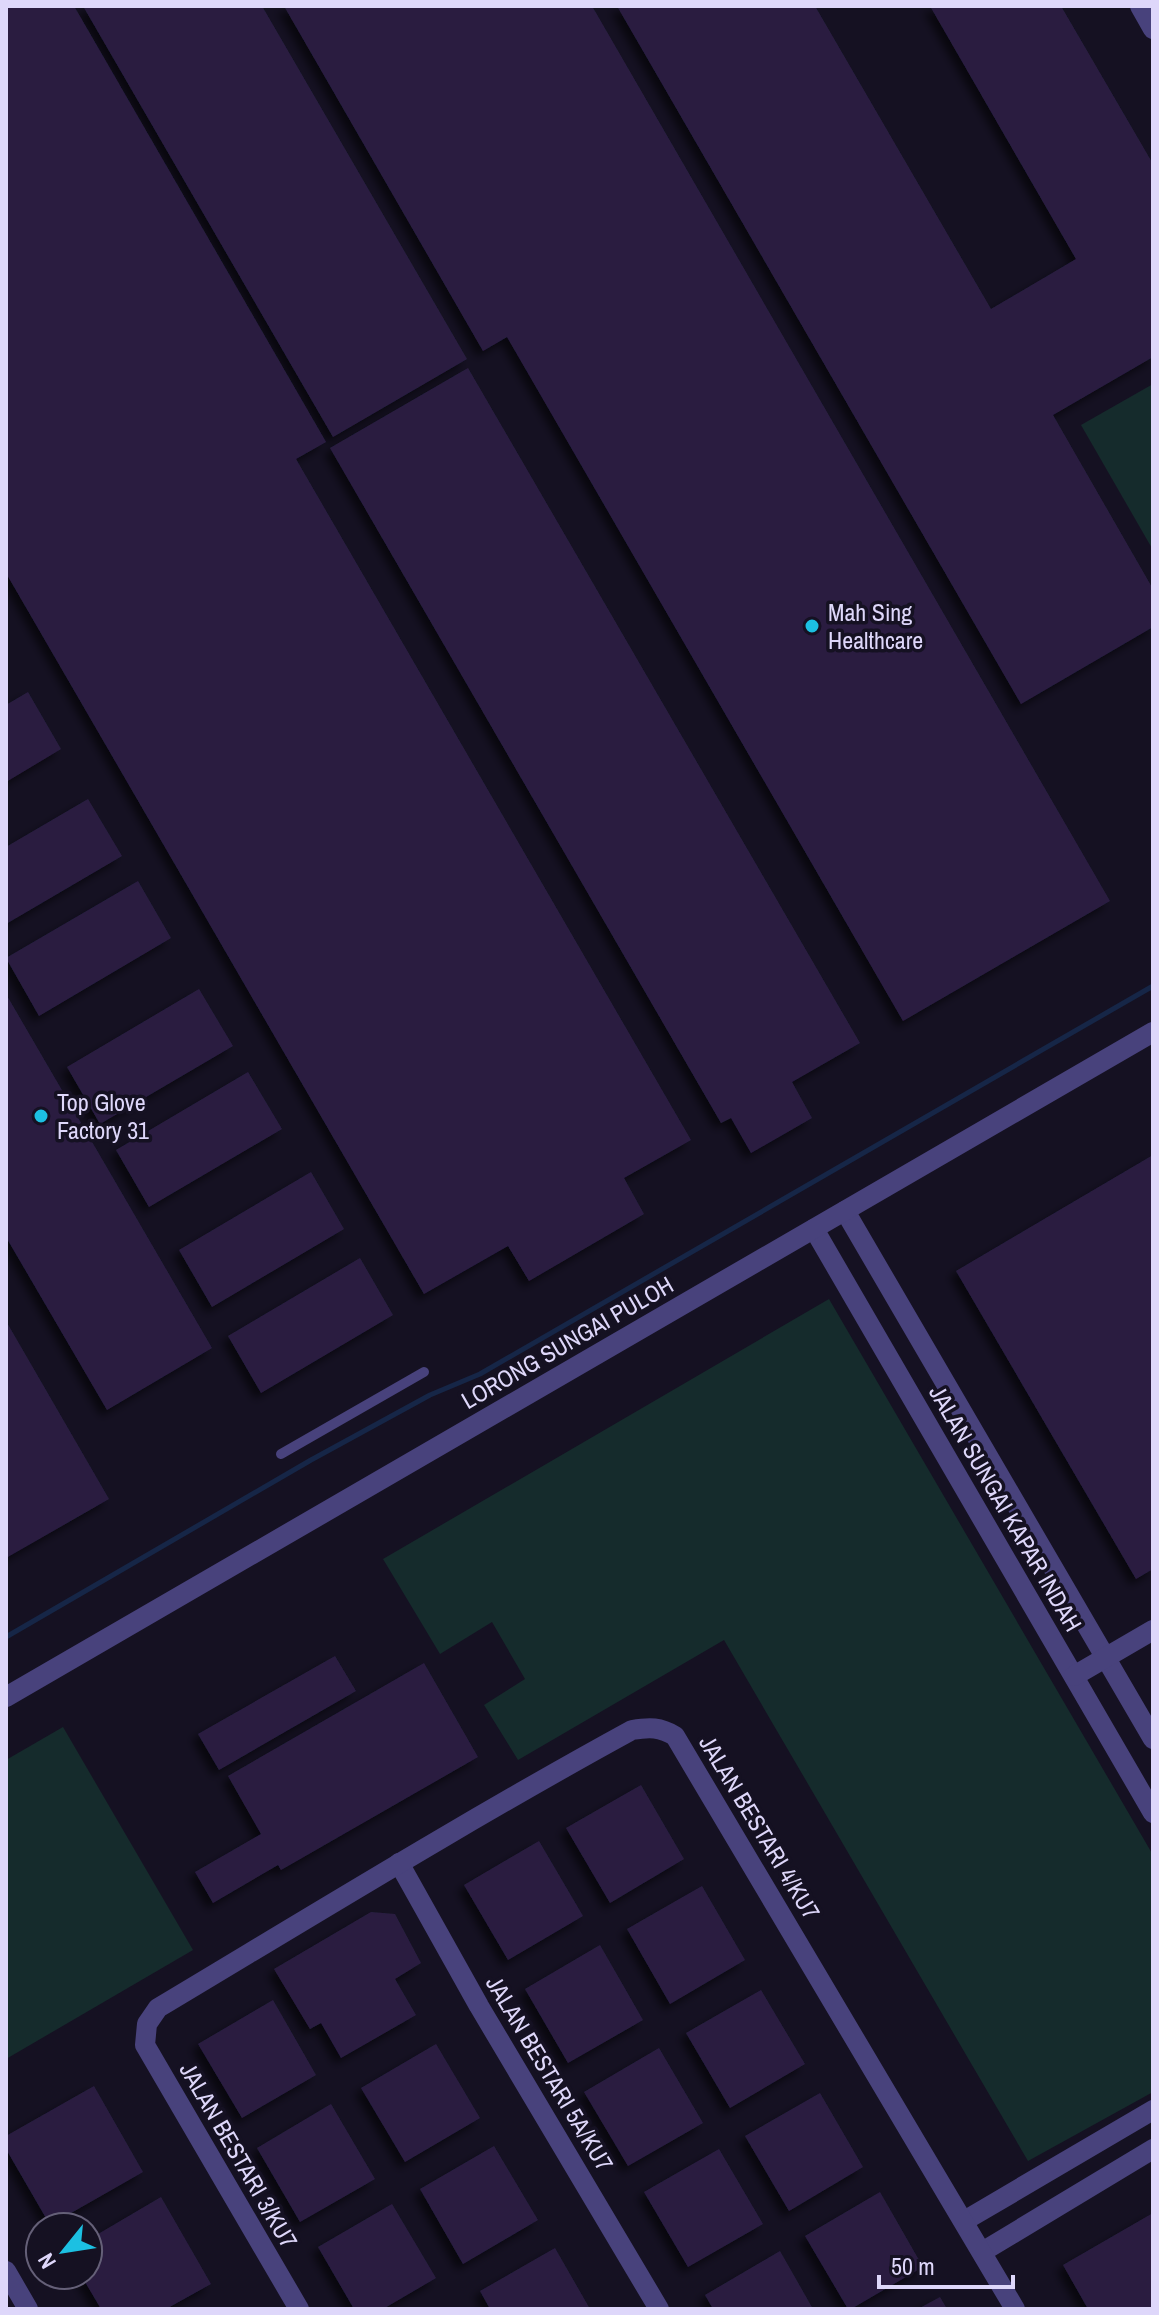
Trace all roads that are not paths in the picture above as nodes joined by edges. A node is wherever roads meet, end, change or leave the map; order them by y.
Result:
1 (1140, 6) edge
2 (1153, 29) edge
3 (1153, 1032) edge
4 (845, 1211) junction
5 (814, 1229) junction
6 (424, 1372) dead end
7 (281, 1454) dead end
8 (1153, 1630) edge
9 (1106, 1657) junction
10 (1074, 1676) junction
11 (6, 1697) edge
12 (1153, 1739) edge
13 (1153, 1813) edge
14 (399, 1863) junction
15 (147, 2024) joint
16 (1153, 2110) edge
17 (1153, 2149) edge
18 (964, 2221) junction
19 (982, 2252) junction
20 (6, 2271) edge
21 (28, 2309) edge
22 (299, 2309) edge
23 (659, 2309) edge
24 (1015, 2309) edge

1 - 2 street
3 - 4 street, LORONG SUNGAI PULOH
4 - 5 street, LORONG SUNGAI PULOH
4 - 9 street, JALAN SUNGAI KAPAR INDAH
5 - 10 street, JALAN SUNGAI KAPAR INDAH
5 - 11 street, LORONG SUNGAI PULOH
6 - 7 lane
8 - 9 street
9 - 10 street
9 - 12 street, JALAN SUNGAI KAPAR INDAH
10 - 13 street, JALAN SUNGAI KAPAR INDAH
14 - 15 street, JALAN BESTARI 4/KU7
14 - 18 street, JALAN BESTARI 4/KU7
14 - 23 street, JALAN BESTARI 5A/KU7
15 - 22 street, JALAN BESTARI 3/KU7
16 - 18 street
17 - 19 street
18 - 19 street, JALAN BESTARI 4/KU7
19 - 24 street, JALAN BESTARI 4/KU7
20 - 21 street

